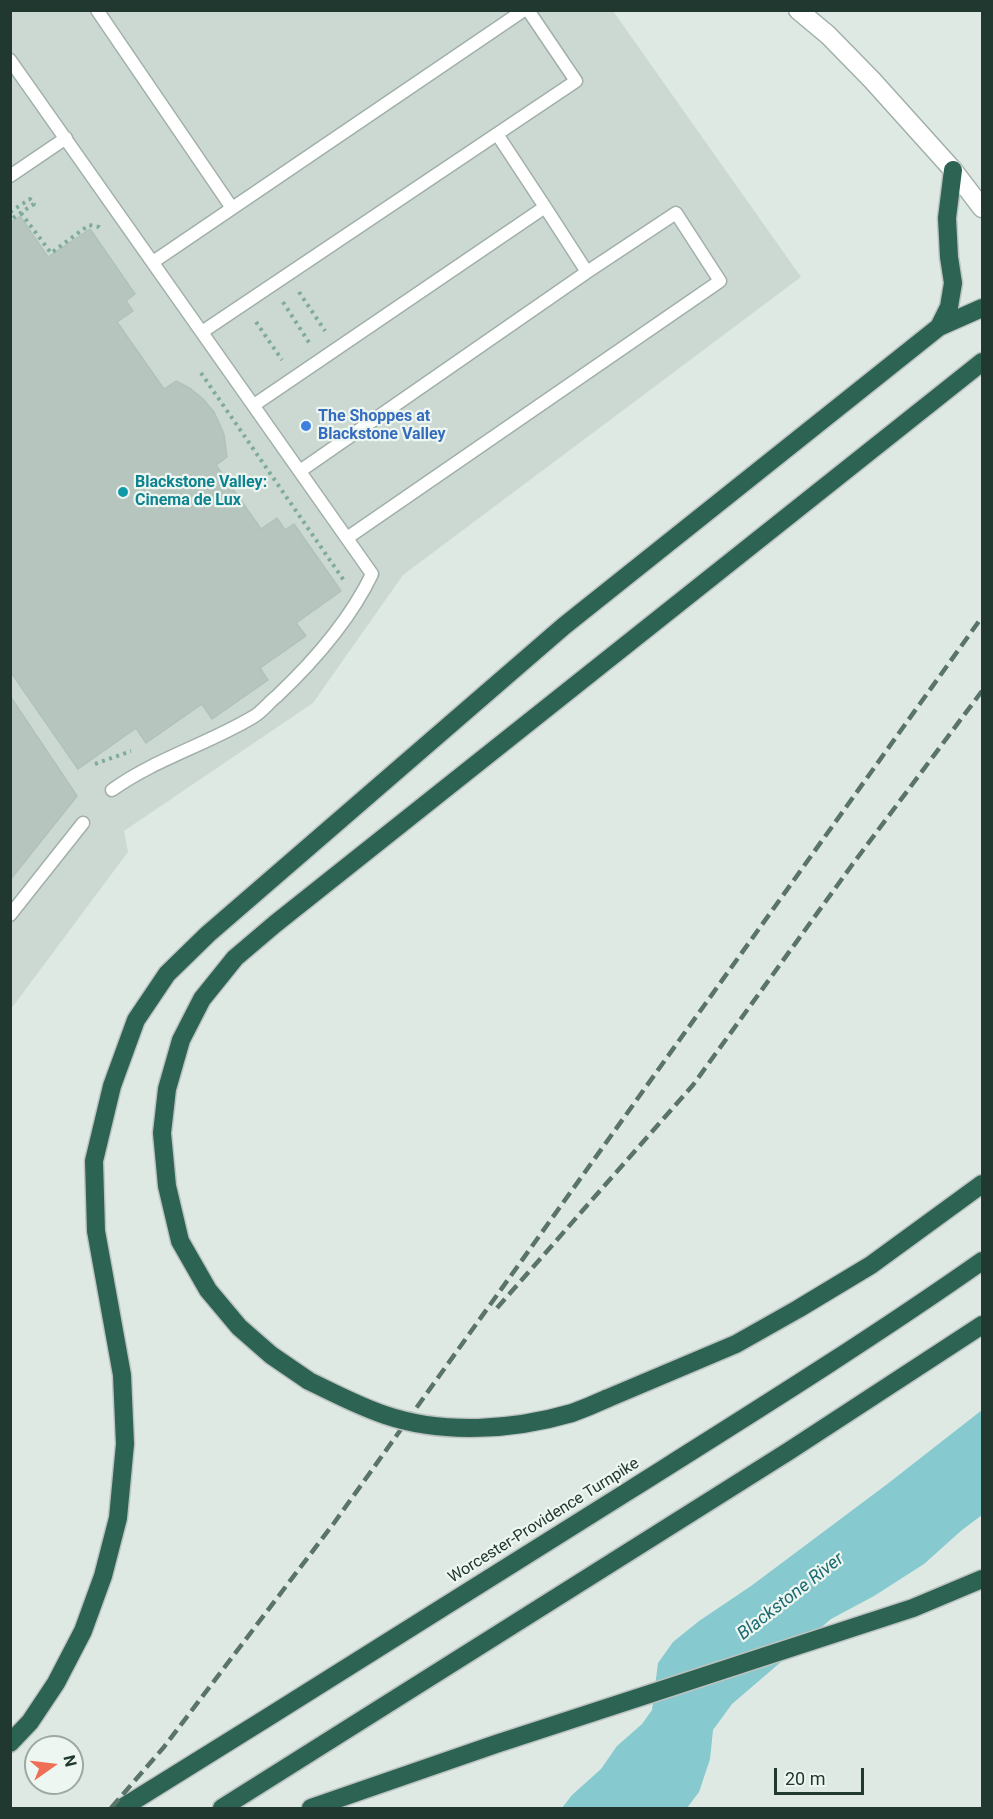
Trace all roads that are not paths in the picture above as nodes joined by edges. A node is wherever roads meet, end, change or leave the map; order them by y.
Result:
1 (97, 10) edge
2 (526, 10) edge
3 (798, 10) edge
4 (10, 60) edge
5 (497, 134) junction
6 (66, 138) junction
7 (953, 170) junction
8 (10, 176) edge
9 (544, 207) junction
10 (232, 208) junction
11 (982, 208) edge
12 (153, 262) junction
13 (587, 272) junction
14 (982, 308) edge
15 (939, 327) junction
16 (202, 332) junction
17 (982, 362) edge
18 (254, 405) junction
19 (300, 471) junction
20 (347, 538) junction
21 (112, 790) dead end
22 (83, 823) dead end
23 (10, 915) edge
24 (982, 1184) edge
25 (982, 1261) edge
26 (982, 1325) edge
27 (982, 1579) edge
28 (10, 1743) edge
29 (122, 1809) edge
30 (222, 1809) edge
31 (310, 1809) edge

1 - 10 lane
2 - 5 lane
2 - 10 lane
3 - 7 street
4 - 6 lane
5 - 9 lane
5 - 16 lane
6 - 8 lane
6 - 12 lane
7 - 11 street
7 - 15 highway
9 - 13 lane
9 - 18 lane
10 - 12 lane
12 - 16 lane
13 - 19 lane
13 - 20 lane
14 - 15 highway
15 - 28 highway
16 - 18 lane
17 - 24 highway, bridge
18 - 19 lane
19 - 20 lane
20 - 21 lane
22 - 23 lane
25 - 29 highway, Worcester-Providence Turnpike
26 - 30 highway
27 - 31 highway

